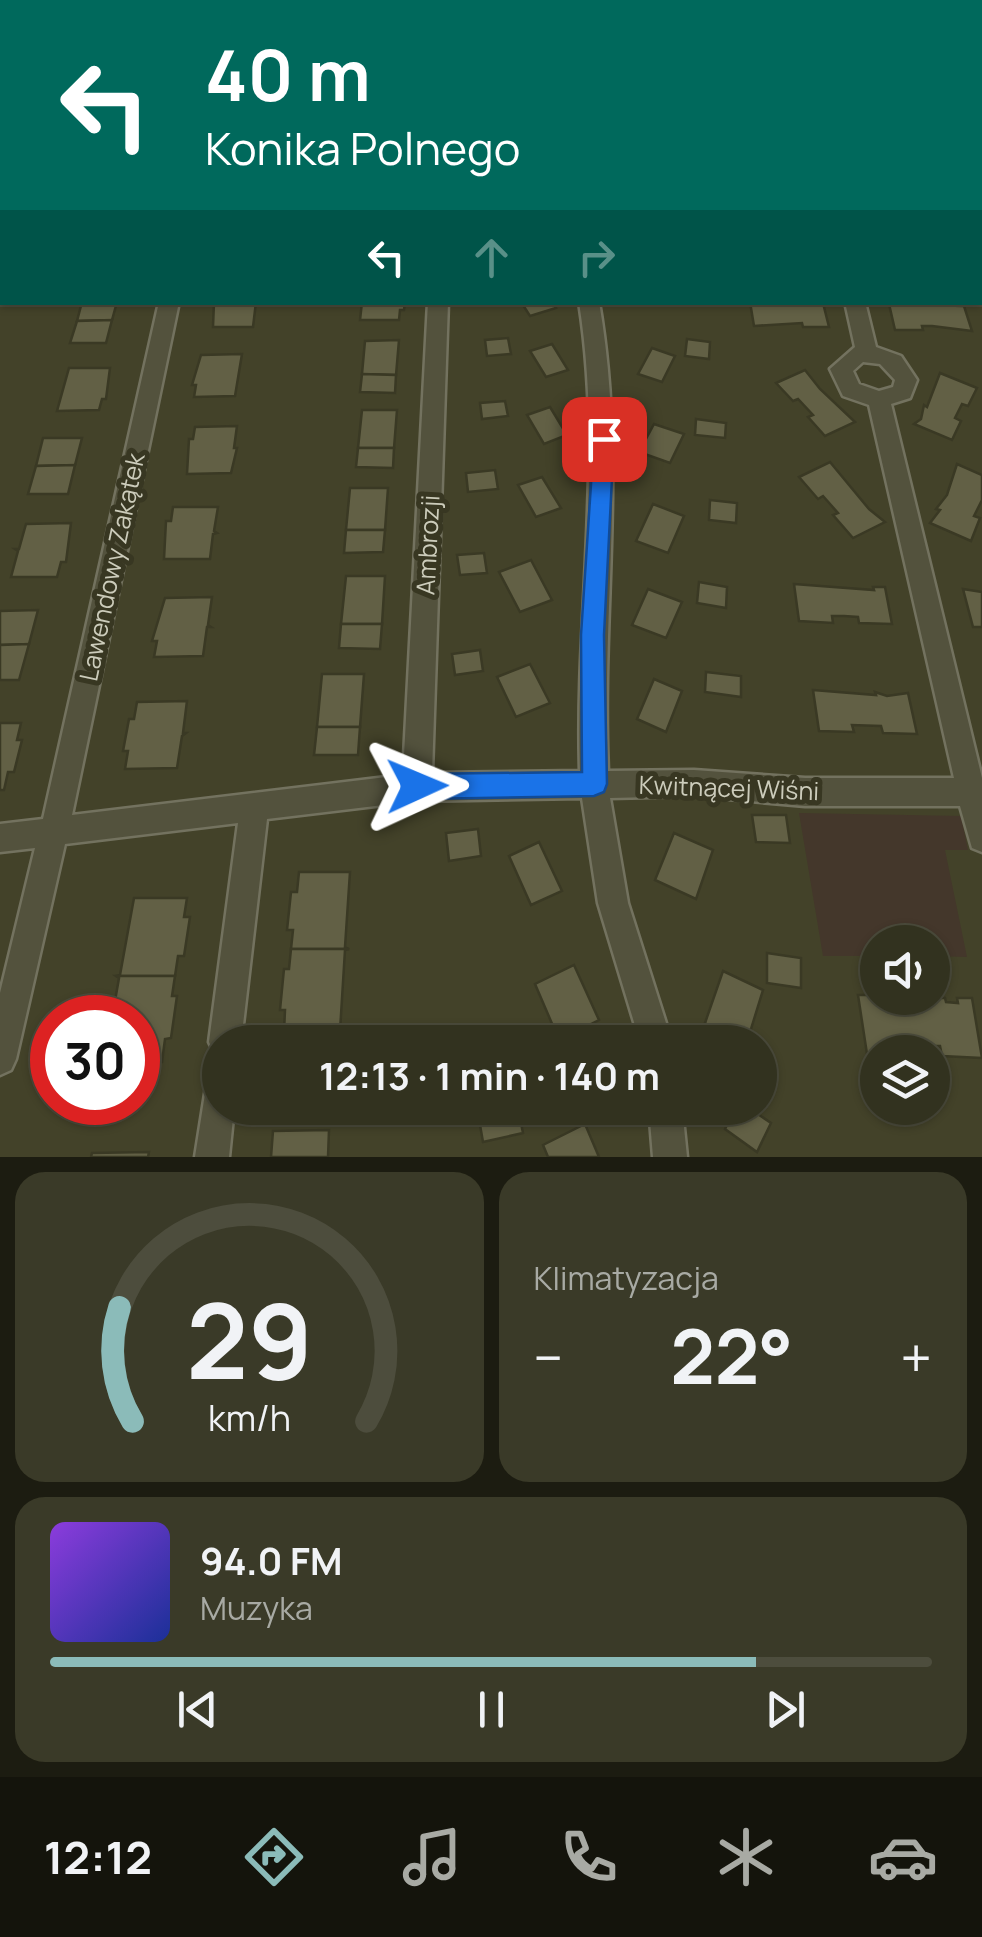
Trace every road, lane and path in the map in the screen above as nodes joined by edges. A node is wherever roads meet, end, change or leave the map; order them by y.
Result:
1 (168, 305) edge
2 (438, 305) edge
3 (591, 305) edge
4 (856, 305) edge
5 (867, 353) junction
6 (879, 400) junction
7 (594, 784) junction
8 (417, 786) junction
9 (976, 792) edge
10 (254, 807) junction
11 (52, 831) junction
12 (0, 838) edge
13 (982, 838) edge
14 (227, 1025) edge
15 (651, 1025) edge
16 (0, 1058) edge
17 (216, 1125) edge
18 (667, 1125) edge
19 (212, 1157) edge
20 (670, 1157) edge

1 - 11 street, Lawendowy Zakątek
2 - 8 street, Ambrozji
3 - 7 street
4 - 5 street
5 - 6 street
5 - 6 street
6 - 9 street
7 - 8 street, Kwitnącej Wiśni
7 - 9 street, Kwitnącej Wiśni
7 - 15 street
8 - 10 street, Kwitnącej Wiśni
9 - 13 street
10 - 11 street, Kwitnącej Wiśni
10 - 14 street
11 - 12 street, Kwitnącej Wiśni
11 - 16 street, Lawendowy Zakątek
17 - 19 street
18 - 20 street

